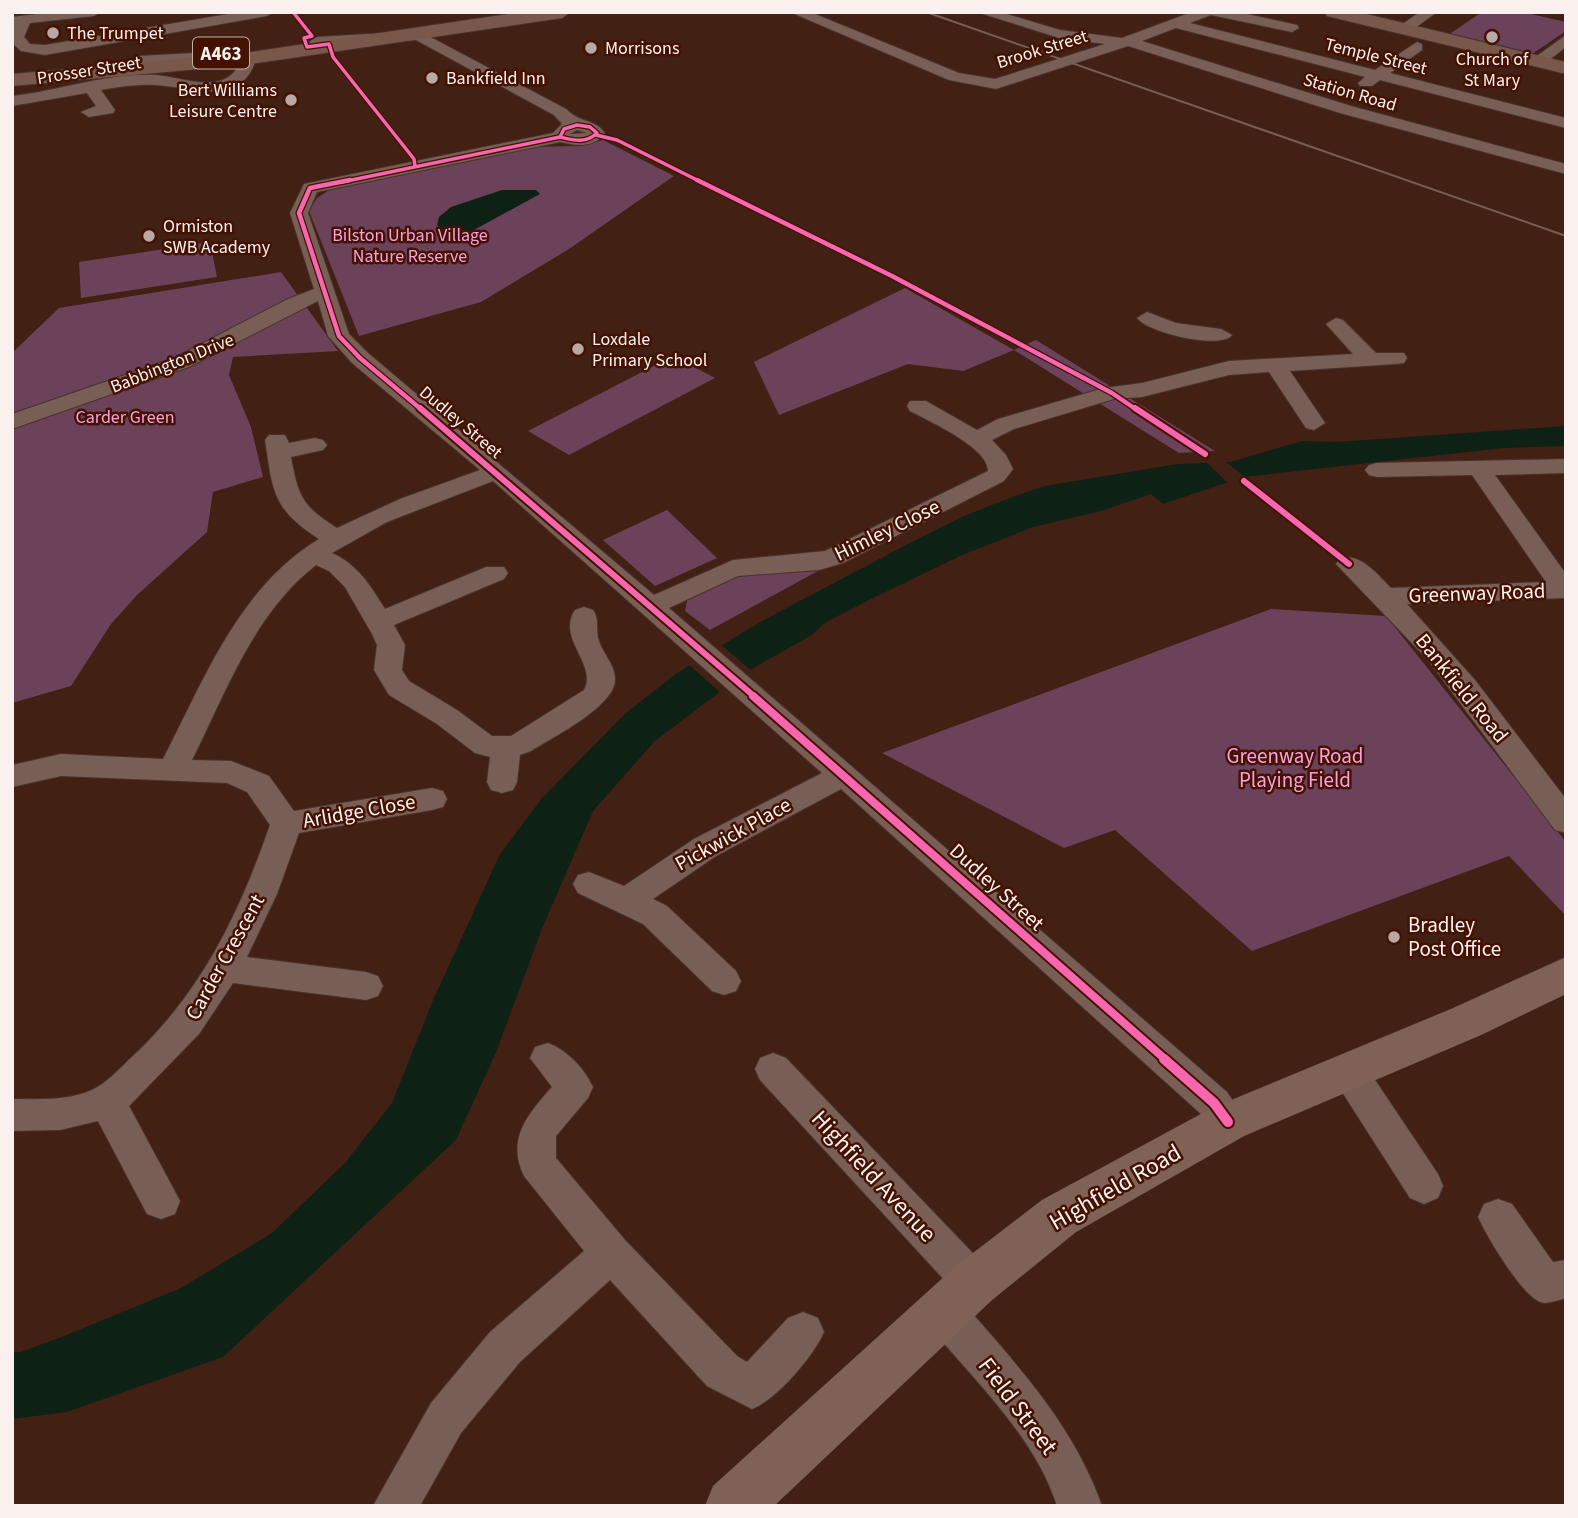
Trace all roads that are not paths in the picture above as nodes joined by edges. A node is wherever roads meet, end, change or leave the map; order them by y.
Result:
1 (94, 12) edge
2 (267, 12) edge
3 (514, 12) edge
4 (562, 12) edge
5 (797, 12) edge
6 (985, 12) edge
7 (1216, 12) edge
8 (1334, 12) edge
9 (1430, 12) edge
10 (223, 16) edge
11 (1194, 17) edge
12 (18, 20) edge
13 (1292, 28) dead end
14 (424, 30) junction
15 (1403, 30) junction
16 (1566, 39) edge
17 (1126, 41) junction
18 (376, 42) junction
19 (1417, 47) dead end
20 (186, 58) junction
21 (244, 59) junction
22 (1538, 61) junction
23 (211, 62) junction
24 (1566, 68) edge
25 (12, 72) edge
26 (494, 76) junction
27 (1377, 76) junction
28 (236, 79) junction
29 (12, 80) edge
30 (92, 89) junction
31 (12, 101) edge
32 (1327, 107) junction
33 (89, 112) dead end
34 (1566, 123) edge
35 (1566, 169) edge
36 (326, 292) junction
37 (1147, 318) dead end
38 (1336, 324) dead end
39 (1396, 358) dead end
40 (1371, 360) junction
41 (1275, 365) junction
42 (1242, 367) junction
43 (918, 406) dead end
44 (1315, 417) dead end
45 (12, 422) edge
46 (976, 439) junction
47 (315, 445) dead end
48 (1566, 466) edge
49 (1478, 467) junction
50 (1377, 470) dead end
51 (497, 472) junction
52 (326, 547) junction
53 (1349, 564) dead end
54 (495, 573) dead end
55 (1565, 590) edge
56 (1388, 596) junction
57 (649, 607) junction
58 (584, 617) dead end
59 (378, 622) junction
60 (506, 748) junction
61 (172, 769) junction
62 (844, 775) junction
63 (12, 776) edge
64 (502, 782) dead end
65 (432, 799) dead end
66 (1566, 822) edge
67 (286, 824) junction
68 (589, 884) dead end
69 (628, 901) junction
70 (223, 968) junction
71 (1566, 974) edge
72 (724, 981) dead end
73 (366, 986) dead end
74 (548, 1058) dead end
75 (773, 1069) dead end
76 (1348, 1070) junction
77 (107, 1101) junction
78 (12, 1115) edge
79 (1228, 1122) junction
80 (1424, 1186) dead end
81 (161, 1201) dead end
82 (1498, 1217) dead end
83 (611, 1253) junction
84 (1566, 1279) edge
85 (959, 1298) junction
86 (803, 1332) dead end
87 (395, 1506) edge
88 (733, 1506) edge
89 (1080, 1506) edge

1 - 12 street
2 - 10 street
3 - 14 highway, A463
4 - 14 highway, A463
5 - 17 street, Brook Street
6 - 17 street
7 - 13 street
8 - 15 highway
9 - 15 street
10 - 12 street
11 - 17 street, Brook Street
11 - 27 street, Temple Street
14 - 18 highway, A463
14 - 20 highway, A463
14 - 26 street
15 - 22 highway
16 - 22 street
17 - 32 street, Station Road
18 - 21 highway, A463
18 - 26 street
19 - 27 street
20 - 21 street
20 - 23 street
20 - 25 highway, A463
21 - 23 highway, A463
21 - 28 street
22 - 24 highway
23 - 28 street
23 - 29 highway, A463
26 - 36 street, Dudley Street
27 - 32 street
27 - 34 street, Temple Street
28 - 30 street, Prosser Street
30 - 31 street, Prosser Street
30 - 33 street
32 - 35 street, Station Road
36 - 45 street, Babbington Drive
36 - 51 street, Dudley Street
37 - 42 street
38 - 40 street
39 - 40 street
40 - 41 street
41 - 42 street
41 - 44 street
42 - 46 street
43 - 46 street, Himley Close
46 - 57 street, Himley Close
47 - 52 street
48 - 49 street
49 - 50 street
49 - 55 street
51 - 52 street
51 - 57 street, Dudley Street
52 - 59 street
52 - 61 street
53 - 56 street, Bankfield Road
54 - 59 street
55 - 56 street, Greenway Road
56 - 66 street, Bankfield Road
57 - 62 street, Dudley Street
58 - 60 street
59 - 60 street
60 - 64 street
61 - 63 street
61 - 67 street
62 - 69 street, Pickwick Place
62 - 79 street, Dudley Street
65 - 67 street, Arlidge Close
67 - 70 street, Carder Crescent
68 - 69 street
69 - 72 street
70 - 73 street
70 - 77 street, Carder Crescent
71 - 76 main road, Highfield Road
74 - 83 street
75 - 85 street, Highfield Avenue
76 - 79 main road, Highfield Road
76 - 80 street
77 - 78 street, Carder Crescent
77 - 81 street
79 - 85 main road, Highfield Road
82 - 84 street
83 - 86 street
83 - 87 street
85 - 88 main road, Highfield Road
85 - 89 street, Field Street

